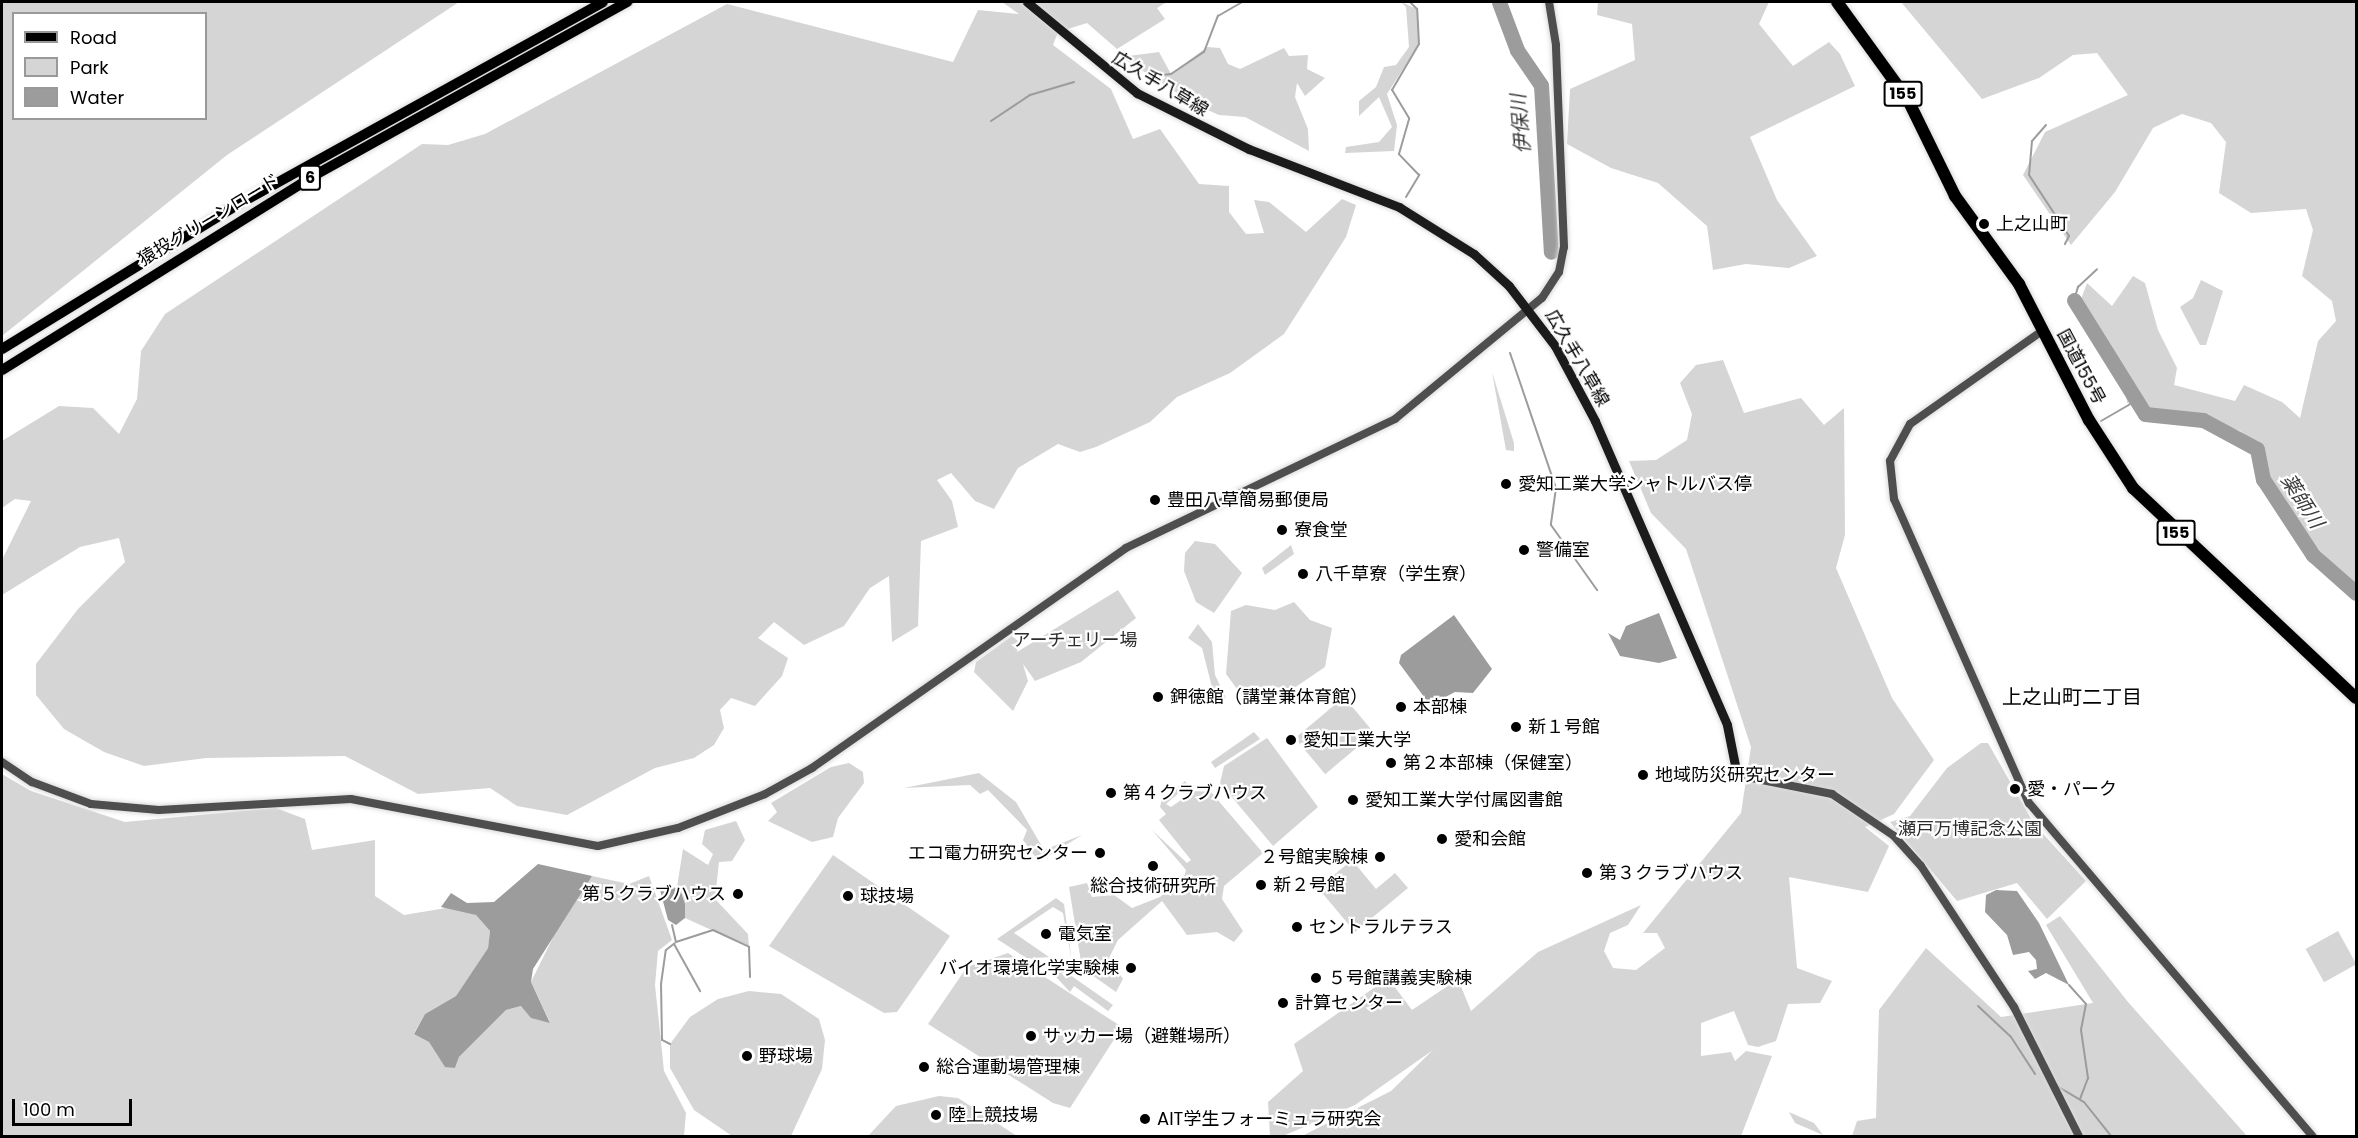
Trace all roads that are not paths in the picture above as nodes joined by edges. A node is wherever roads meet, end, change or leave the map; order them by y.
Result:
1 (603, 2) edge
2 (627, 2) edge
3 (1027, 2) edge
4 (1549, 2) edge
5 (1837, 2) edge
6 (1530, 310) junction
7 (2042, 332) junction
8 (2, 349) edge
9 (2, 370) edge
10 (2356, 698) edge
11 (2, 762) edge
12 (1737, 776) joint
13 (2079, 1137) edge
14 (2312, 1137) edge

1 - 8 main road, 猿投グリーンロード / 6
2 - 9 main road, 猿投グリーンロード / 6
3 - 6 main road, 広久手八草線
4 - 6 street
5 - 7 highway, 国道155号 / 155
6 - 11 street
6 - 12 main road, 広久手八草線
7 - 10 highway, 国道155号 / 155
7 - 14 street
12 - 13 street

